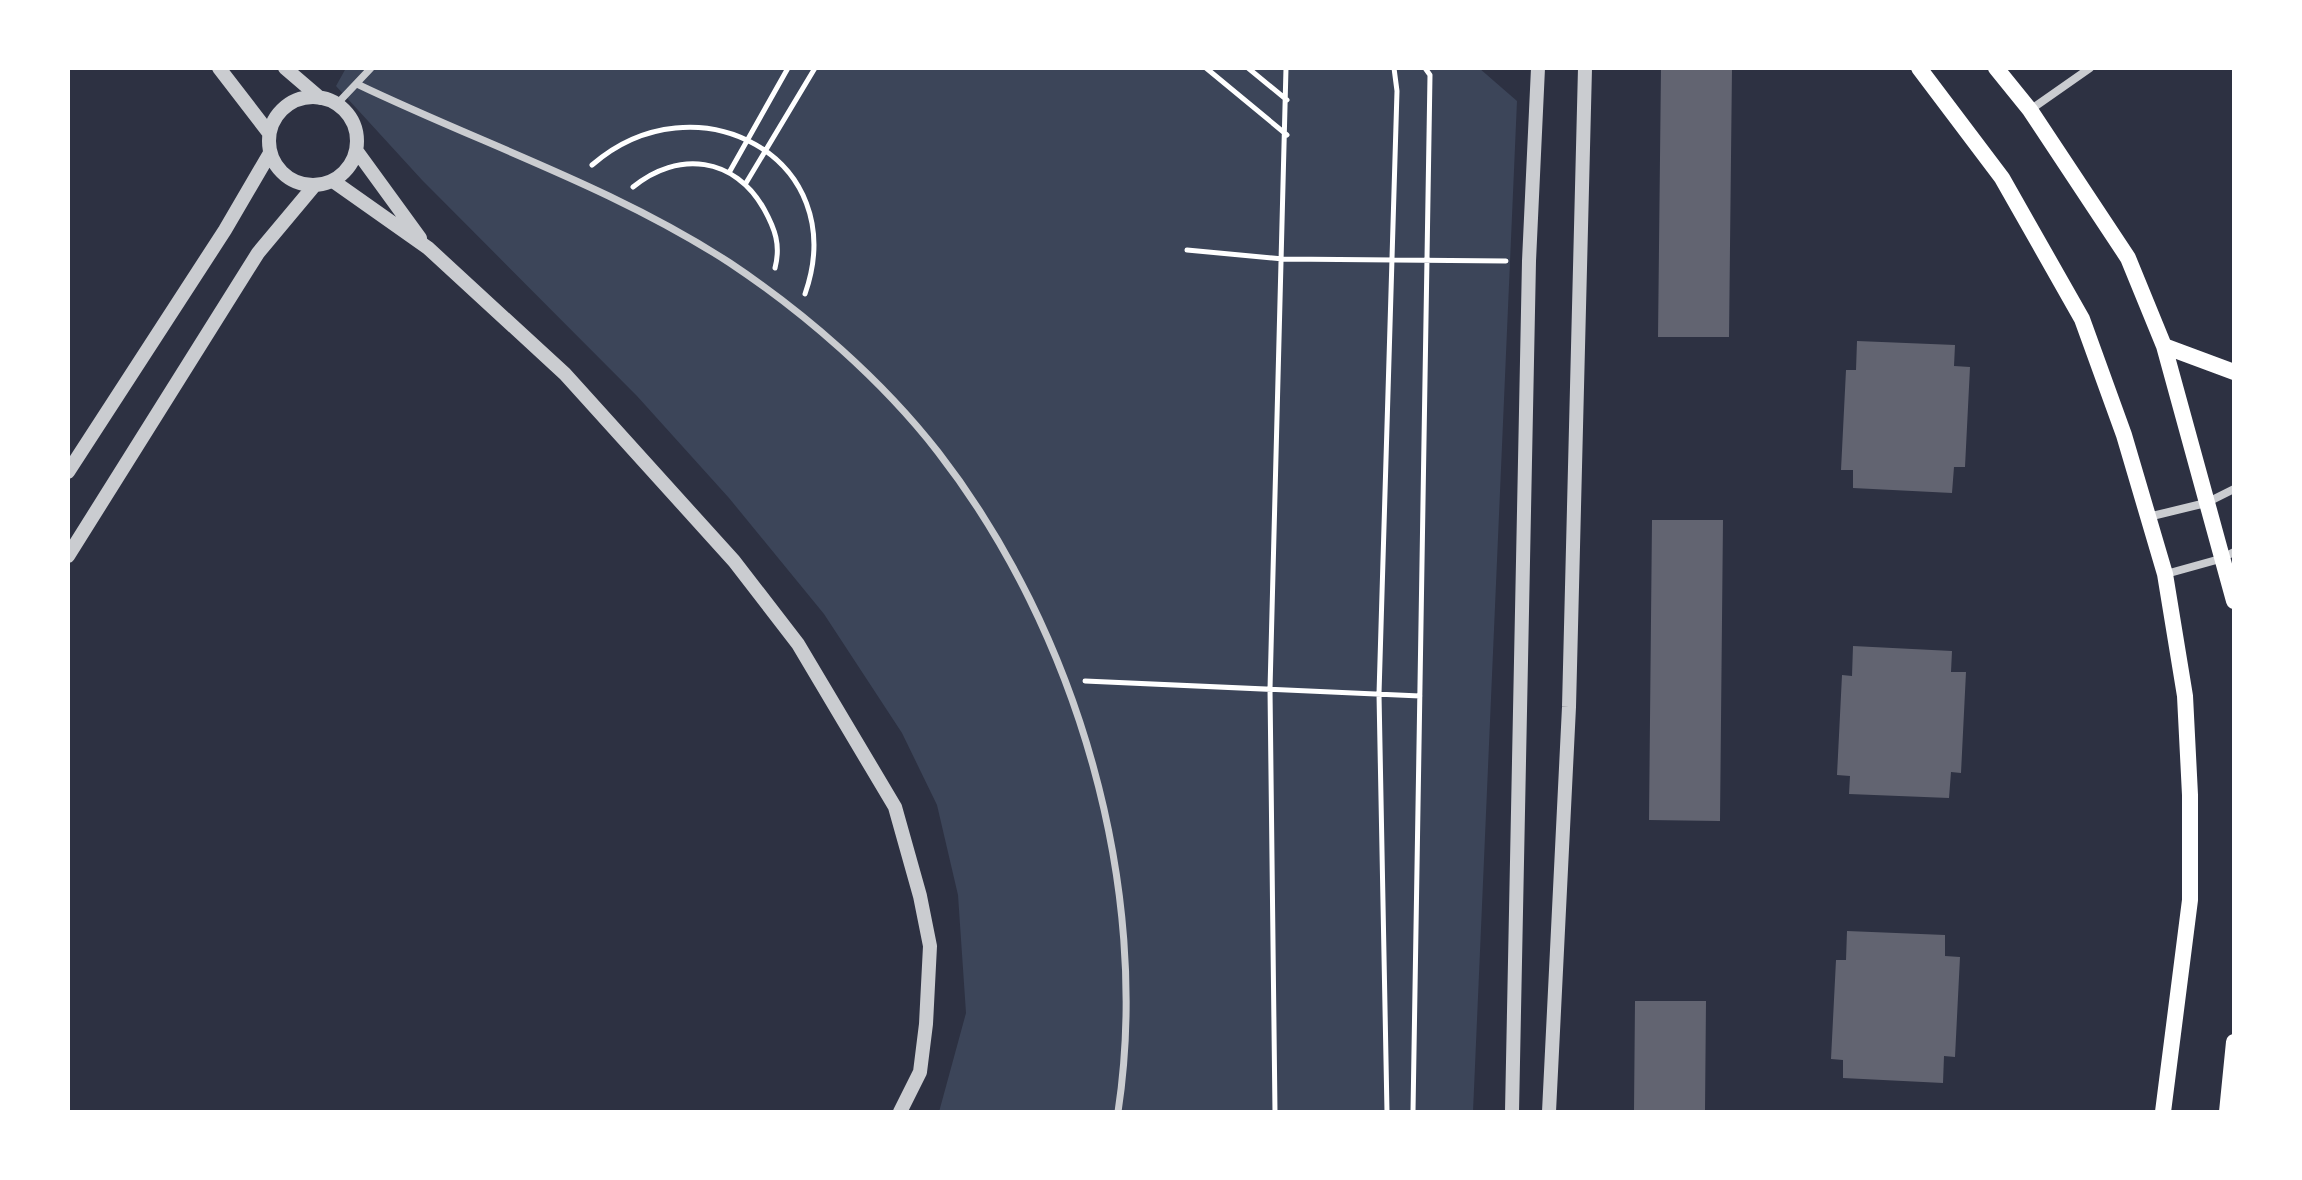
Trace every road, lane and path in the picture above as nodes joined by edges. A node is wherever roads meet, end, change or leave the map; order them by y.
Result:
1 (219, 68) edge
2 (285, 68) edge
3 (371, 68) edge
4 (788, 68) edge
5 (815, 68) edge
6 (1206, 68) edge
7 (1248, 68) edge
8 (1286, 68) edge
9 (1394, 68) edge
10 (1425, 68) edge
11 (1538, 68) edge
12 (1585, 68) edge
13 (1919, 68) edge
14 (1996, 68) edge
15 (2090, 68) edge
16 (357, 84) junction
17 (321, 99) junction
18 (1288, 100) junction
19 (336, 105) junction
20 (2030, 110) junction
21 (269, 133) junction
22 (1287, 135) junction
23 (748, 139) junction
24 (356, 150) junction
25 (766, 150) junction
26 (270, 153) junction
27 (730, 171) junction
28 (576, 178) junction
29 (333, 181) junction
30 (746, 183) junction
31 (314, 186) junction
32 (620, 199) junction
33 (428, 248) junction
34 (1187, 250) dead end
35 (1283, 259) junction
36 (1427, 260) junction
37 (1392, 261) junction
38 (1529, 261) junction
39 (768, 292) junction
40 (796, 314) junction
41 (2164, 346) junction
42 (2234, 372) edge
43 (68, 472) edge
44 (2234, 489) edge
45 (2206, 503) junction
46 (2148, 517) junction
47 (68, 556) edge
48 (2227, 556) edge
49 (2165, 574) junction
50 (2234, 601) edge
51 (1064, 681) junction
52 (1270, 689) junction
53 (1379, 694) junction
54 (1420, 696) junction
55 (2234, 1042) edge
56 (900, 1112) edge
57 (1118, 1112) edge
58 (1275, 1112) edge
59 (1387, 1112) edge
60 (1413, 1112) edge
61 (1512, 1112) edge
62 (1549, 1112) edge
63 (2163, 1112) edge
64 (2227, 1112) edge

1 - 21 street
2 - 17 street
3 - 16 street
4 - 23 path
5 - 25 path
6 - 22 path
7 - 18 path
8 - 18 path
9 - 37 path
10 - 36 path
11 - 38 street
12 - 62 street
13 - 46 main road
14 - 20 main road
15 - 20 street
16 - 19 street
16 - 28 street
17 - 19 street
17 - 21 street
18 - 22 path
19 - 24 street
20 - 41 main road
21 - 26 street
22 - 35 path
23 - 25 path
23 - 27 path
23 - 28 path
24 - 29 street
24 - 33 street
25 - 30 path
25 - 40 path
26 - 31 street
26 - 43 street
27 - 30 path
27 - 32 path
28 - 32 street
29 - 31 street
29 - 33 street
30 - 39 path
31 - 47 street
32 - 39 street
33 - 56 street
34 - 35 path
35 - 37 path
35 - 52 path
36 - 37 path
36 - 38 path
36 - 54 path
37 - 53 path
38 - 61 street
39 - 40 street
40 - 51 street
41 - 42 main road
41 - 45 main road
44 - 45 street
45 - 46 street
45 - 48 main road
46 - 49 main road
48 - 49 street
48 - 50 main road
49 - 63 main road
51 - 52 path
51 - 57 street
52 - 53 path
52 - 58 path
53 - 54 path
53 - 59 path
54 - 60 path
55 - 64 main road

